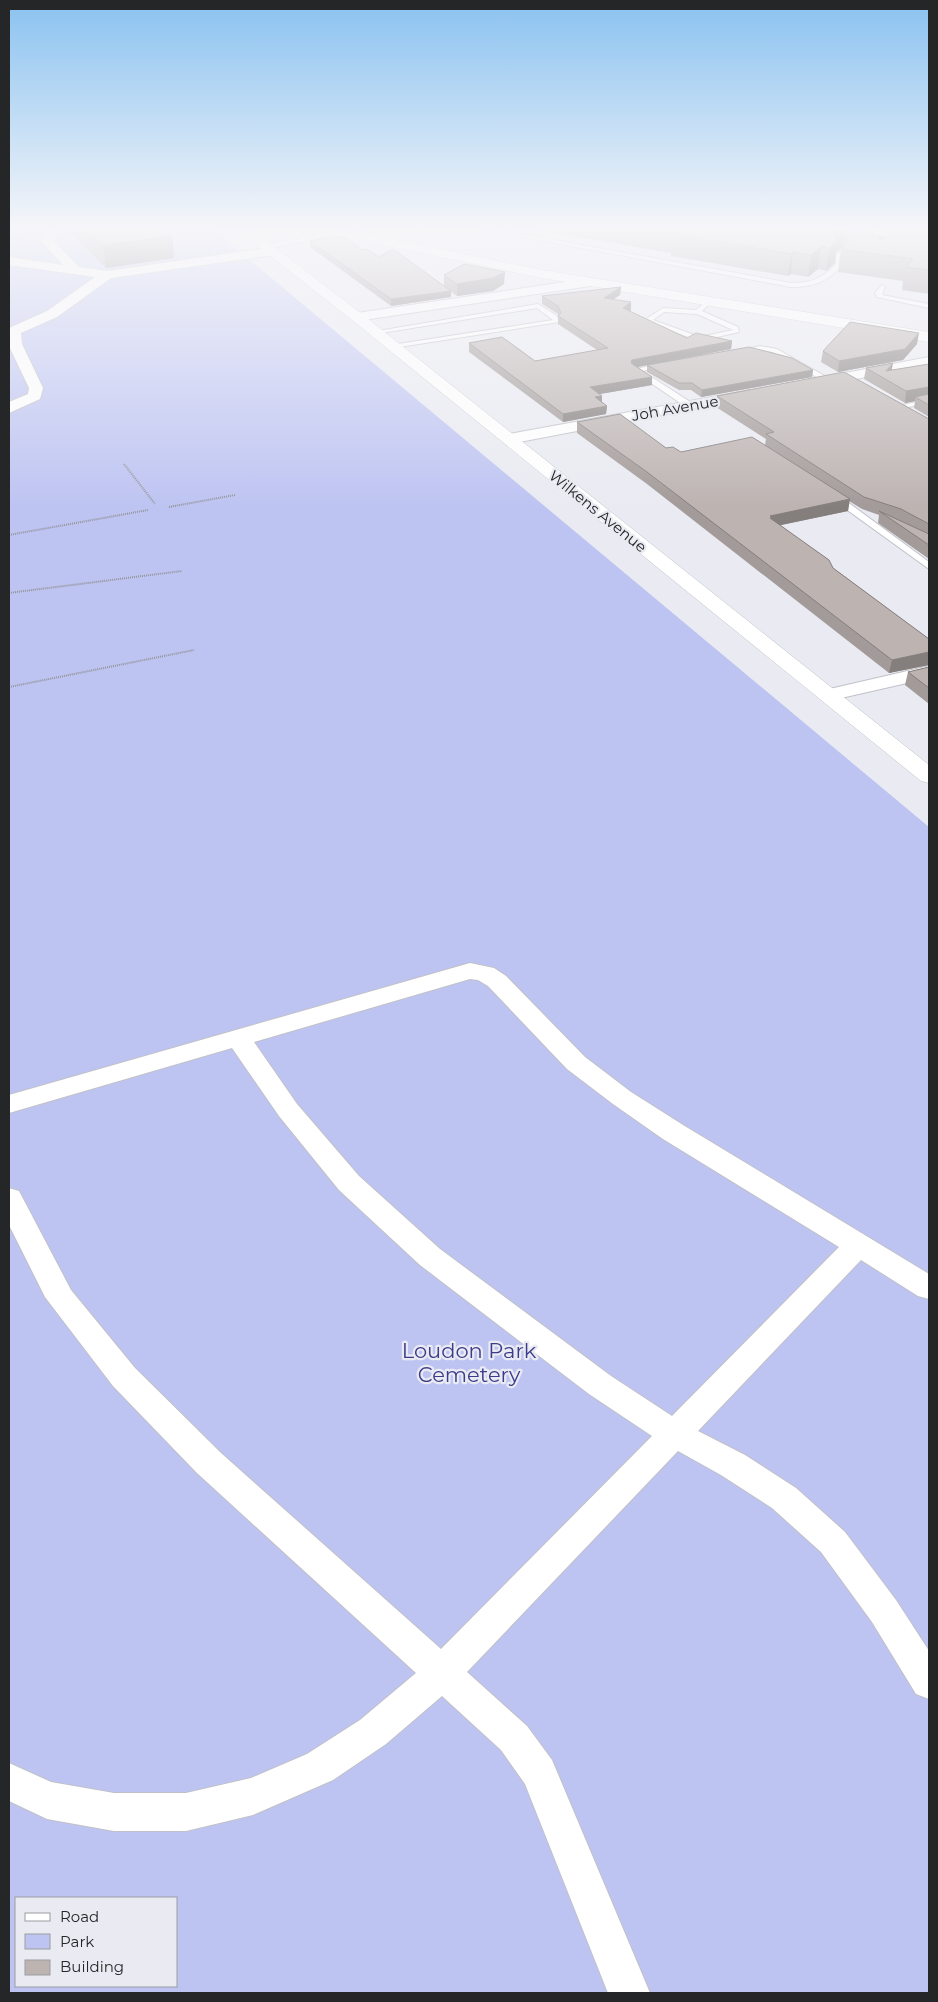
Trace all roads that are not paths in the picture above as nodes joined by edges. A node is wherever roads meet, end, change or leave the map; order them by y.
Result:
1 (40, 319) edge
2 (360, 319) edge
3 (450, 319) edge
4 (556, 319) edge
5 (649, 319) edge
6 (723, 319) edge
7 (797, 319) edge
8 (901, 319) edge
9 (420, 324) junction
10 (929, 324) edge
11 (11, 332) edge
12 (375, 332) junction
13 (929, 337) edge
14 (440, 339) junction
15 (393, 346) junction
16 (732, 353) edge
17 (929, 361) edge
18 (674, 363) edge
19 (846, 377) junction
20 (828, 380) junction
21 (800, 385) edge
22 (864, 387) edge
23 (764, 392) edge
24 (929, 401) edge
25 (894, 404) joint
26 (689, 405) junction
27 (9, 408) edge
28 (922, 420) edge
29 (509, 439) junction
30 (823, 489) edge
31 (854, 509) junction
32 (888, 522) edge
33 (929, 566) edge
34 (929, 672) edge
35 (828, 695) junction
36 (929, 776) edge
37 (237, 1037) junction
38 (9, 1104) edge
39 (9, 1198) edge
40 (857, 1246) junction
41 (929, 1288) edge
42 (674, 1434) junction
43 (442, 1673) junction
44 (929, 1682) edge
45 (9, 1781) edge
46 (629, 1993) edge

1 - 11 street
2 - 12 main road, Wilkens Avenue
3 - 9 lane
4 - 14 lane
5 - 6 lane
7 - 13 main road
8 - 10 main road
9 - 12 lane
9 - 14 lane
11 - 27 street
12 - 15 main road, Wilkens Avenue
14 - 15 lane
15 - 29 main road, Wilkens Avenue
16 - 20 lane
17 - 19 street
18 - 26 lane
19 - 20 street
19 - 22 street
20 - 21 street
23 - 26 street, Joh Avenue
24 - 25 lane
25 - 28 street
26 - 29 street, Joh Avenue
29 - 35 main road, Wilkens Avenue
30 - 31 lane
31 - 32 lane
31 - 33 lane
34 - 35 street
35 - 36 main road, Wilkens Avenue
37 - 38 street
37 - 40 street
37 - 42 street
39 - 43 street
40 - 41 street
40 - 42 street
42 - 43 street
42 - 44 street
43 - 45 street
43 - 46 street

